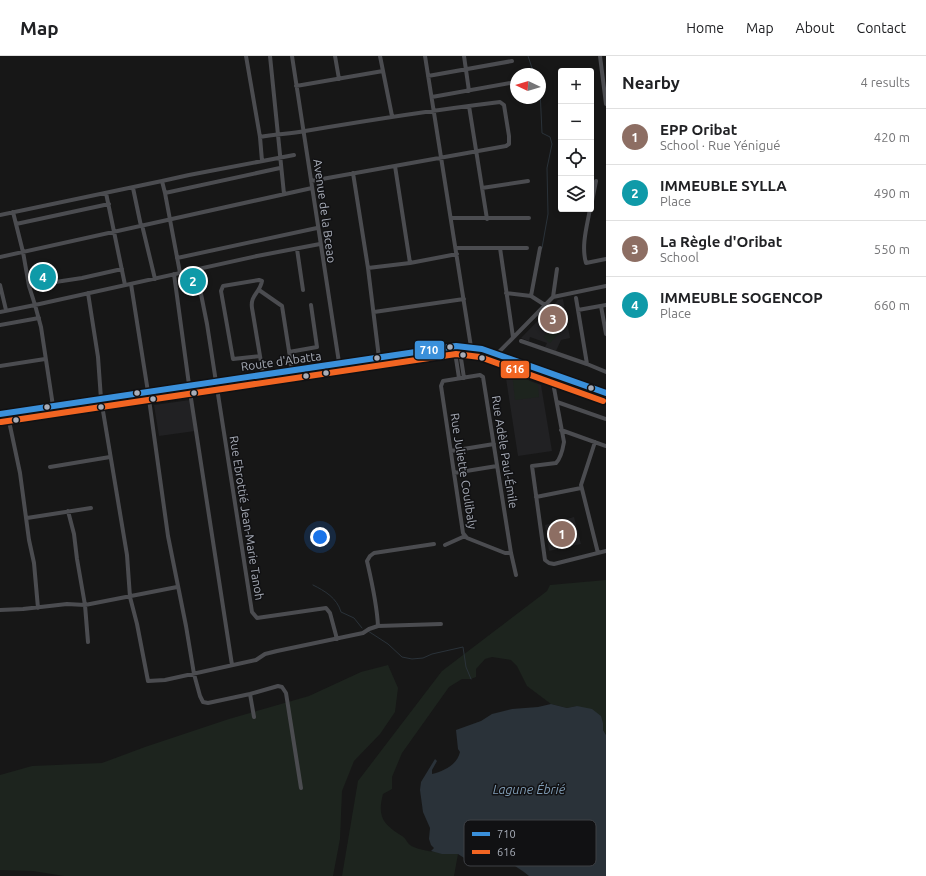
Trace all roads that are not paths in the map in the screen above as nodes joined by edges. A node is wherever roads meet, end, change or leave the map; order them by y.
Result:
1 (246, 56) edge
2 (270, 56) edge
3 (292, 56) edge
4 (335, 56) edge
5 (380, 56) edge
6 (425, 56) edge
7 (464, 56) edge
8 (600, 56) edge
9 (512, 61) dead end
10 (466, 70) junction
11 (383, 71) junction
12 (428, 76) junction
13 (339, 79) junction
14 (510, 83) edge
15 (296, 86) junction
16 (469, 91) junction
17 (432, 97) junction
18 (606, 104) edge
19 (469, 106) junction
20 (434, 110) junction
21 (392, 116) junction
22 (303, 132) junction
23 (278, 134) junction
24 (260, 137) junction
25 (477, 152) junction
26 (294, 154) dead end
27 (280, 158) junction
28 (441, 158) junction
29 (262, 161) junction
30 (395, 166) junction
31 (280, 168) junction
32 (353, 173) junction
33 (162, 181) junction
34 (311, 181) junction
35 (528, 181) dead end
36 (596, 181) dead end
37 (133, 188) junction
38 (312, 188) junction
39 (482, 188) junction
40 (594, 192) edge
41 (106, 193) junction
42 (165, 193) junction
43 (284, 194) junction
44 (109, 204) junction
45 (13, 212) junction
46 (590, 212) edge
47 (0, 215) edge
48 (451, 218) junction
49 (529, 218) dead end
50 (170, 219) junction
51 (487, 219) junction
52 (16, 224) junction
53 (142, 225) junction
54 (317, 228) junction
55 (114, 232) junction
56 (320, 244) junction
57 (456, 248) junction
58 (500, 248) junction
59 (527, 248) dead end
60 (540, 248) dead end
61 (297, 249) junction
62 (23, 252) junction
63 (457, 254) junction
64 (0, 256) edge
65 (177, 258) junction
66 (606, 259) edge
67 (410, 263) junction
68 (368, 268) junction
69 (122, 269) junction
70 (196, 269) junction
71 (557, 269) dead end
72 (180, 273) junction
73 (174, 274) junction
74 (155, 279) junction
75 (131, 284) junction
76 (0, 285) edge
77 (125, 285) junction
78 (28, 286) junction
79 (606, 286) edge
80 (259, 290) junction
81 (303, 290) dead end
82 (88, 293) junction
83 (506, 293) junction
84 (531, 296) junction
85 (553, 297) junction
86 (576, 298) dead end
87 (464, 299) junction
88 (35, 305) junction
89 (311, 305) dead end
90 (544, 305) junction
91 (606, 305) edge
92 (601, 306) junction
93 (6, 310) junction
94 (578, 310) junction
95 (0, 312) edge
96 (374, 312) junction
97 (39, 318) junction
98 (0, 325) edge
99 (606, 334) edge
100 (513, 337) junction
101 (522, 341) dead end
102 (471, 346) junction
103 (289, 352) junction
104 (458, 352) junction
105 (497, 354) junction
106 (260, 356) junction
107 (379, 358) junction
108 (45, 359) junction
109 (494, 360) junction
110 (587, 364) junction
111 (0, 366) edge
112 (339, 366) junction
113 (292, 370) junction
114 (606, 372) edge
115 (263, 374) junction
116 (462, 378) junction
117 (217, 385) junction
118 (190, 388) junction
119 (554, 388) dead end
120 (148, 392) junction
121 (606, 393) edge
122 (149, 398) junction
123 (102, 399) junction
124 (606, 399) edge
125 (557, 402) junction
126 (102, 405) junction
127 (53, 406) junction
128 (0, 414) edge
129 (606, 419) edge
130 (9, 421) junction
131 (0, 422) edge
132 (561, 430) junction
133 (595, 442) junction
134 (494, 444) junction
135 (606, 446) edge
136 (450, 451) junction
137 (110, 457) junction
138 (497, 466) junction
139 (50, 467) dead end
140 (454, 473) junction
141 (581, 488) junction
142 (536, 497) junction
143 (91, 508) dead end
144 (68, 511) junction
145 (27, 518) junction
146 (465, 536) junction
147 (434, 544) dead end
148 (445, 545) dead end
149 (606, 551) edge
150 (511, 553) junction
151 (598, 553) junction
152 (516, 575) dead end
153 (178, 587) junction
154 (130, 597) junction
155 (85, 605) junction
156 (38, 608) junction
157 (0, 610) edge
158 (441, 624) dead end
159 (378, 626) junction
160 (337, 639) junction
161 (88, 642) dead end
162 (232, 665) junction
163 (194, 674) junction
164 (250, 694) junction
165 (254, 717) dead end
166 (301, 788) dead end

1 - 24 street
2 - 23 street
3 - 15 street, Avenue de la Bceao
4 - 13 street
5 - 11 street
6 - 12 street
7 - 10 street
8 - 18 street
9 - 10 street
10 - 12 street
10 - 16 street
11 - 13 street
11 - 21 street
12 - 17 street
13 - 15 street
14 - 16 street
15 - 22 street, Avenue de la Bceao
16 - 17 street
17 - 20 street
19 - 20 street
19 - 25 street
19 - 25 street
20 - 21 street
20 - 28 street
21 - 22 street
22 - 23 street
22 - 34 street, Avenue de la Bceao
23 - 24 street
23 - 27 street
24 - 29 street
25 - 28 street
25 - 39 street
26 - 27 street
27 - 29 street
27 - 31 street
28 - 30 street
28 - 48 street
29 - 33 street
30 - 32 street
30 - 67 street
31 - 42 street
31 - 43 street
32 - 34 street
32 - 68 street
33 - 37 street
33 - 42 street
34 - 38 street, Avenue de la Bceao
35 - 39 street
36 - 40 street
37 - 41 street
37 - 53 street
38 - 43 street
38 - 54 street, Avenue de la Bceao
39 - 51 street
41 - 44 street
41 - 45 street
42 - 50 street
43 - 50 street
44 - 52 street
44 - 55 street
45 - 47 street
45 - 52 street
46 - 66 street
48 - 51 street
48 - 57 street
49 - 51 street
50 - 53 street
50 - 65 street
52 - 62 street
53 - 55 street
53 - 74 street
54 - 56 street, Avenue de la Bceao
54 - 65 street
55 - 62 street
55 - 69 street
56 - 61 street
56 - 112 street, Avenue de la Bceao
57 - 58 street
57 - 63 street
58 - 59 street
58 - 83 street
60 - 84 street
61 - 70 street
61 - 81 street
62 - 64 street
62 - 78 street
63 - 67 street
63 - 87 street
65 - 72 street
67 - 68 street
68 - 96 street
69 - 77 street
69 - 78 street
70 - 72 street
70 - 117 street
71 - 85 street
72 - 73 street
73 - 74 street
73 - 118 street
74 - 75 street
75 - 77 street
75 - 120 street
76 - 93 street
77 - 82 street
78 - 88 street
79 - 85 street
80 - 103 street
80 - 106 street
80 - 106 street
82 - 88 street
82 - 123 street
83 - 84 street
83 - 100 street
84 - 90 street
85 - 90 street
86 - 94 street
87 - 96 street
87 - 102 street
88 - 93 street
88 - 97 street
89 - 103 street
90 - 100 street
91 - 92 street
92 - 94 street
92 - 99 street
93 - 95 street
94 - 110 street
96 - 107 street
97 - 98 street
97 - 108 street
100 - 105 street
101 - 110 street
102 - 105 street, Route d'Abatta
102 - 107 street, Route d'Abatta
103 - 113 street
104 - 109 street, Route d'Abatta
104 - 112 street, Route d'Abatta
104 - 116 street
105 - 109 street
105 - 121 street, Route d'Abatta
106 - 115 street
107 - 112 street, Route d'Abatta
108 - 111 street
108 - 127 street
109 - 124 street, Route d'Abatta
110 - 114 street
112 - 113 street, Route d'Abatta
112 - 117 street, Route d'Abatta
113 - 115 street, Route d'Abatta
115 - 117 street, Route d'Abatta
116 - 134 street, Rue Adèle Paul-Émile
116 - 136 street, Rue Juliette Coulibaly
117 - 118 street, Route d'Abatta
117 - 160 street, Rue Ebrottié Jean-Marie Tanoh
118 - 120 street, Route d'Abatta
118 - 122 street, Route d'Abatta
118 - 162 street
119 - 125 street
120 - 122 street
120 - 123 street, Route d'Abatta
122 - 126 street, Route d'Abatta
122 - 153 street
123 - 126 street
123 - 127 street, Route d'Abatta
125 - 129 street
125 - 132 street
126 - 130 street, Route d'Abatta
126 - 137 street
127 - 128 street, Route d'Abatta
130 - 131 street, Route d'Abatta
130 - 145 street
132 - 133 street
132 - 142 street
133 - 135 street
133 - 141 street
134 - 136 street
134 - 138 street, Rue Adèle Paul-Émile
136 - 140 street, Rue Juliette Coulibaly
137 - 139 street
137 - 154 street
138 - 140 street
138 - 150 street, Rue Adèle Paul-Émile
140 - 146 street, Rue Juliette Coulibaly
141 - 142 street
141 - 151 street
142 - 151 street
143 - 144 street
144 - 145 street
144 - 155 street
145 - 156 street
146 - 148 street
146 - 150 street, Rue Juliette Coulibaly
147 - 159 street
149 - 151 street
150 - 152 street, Rue Adèle Paul-Émile
153 - 154 street
153 - 163 street
154 - 155 street
154 - 163 street
155 - 156 street
155 - 161 street
156 - 157 street
158 - 159 street
159 - 160 street
160 - 162 street
162 - 163 street
163 - 164 street
164 - 165 street
164 - 166 street

